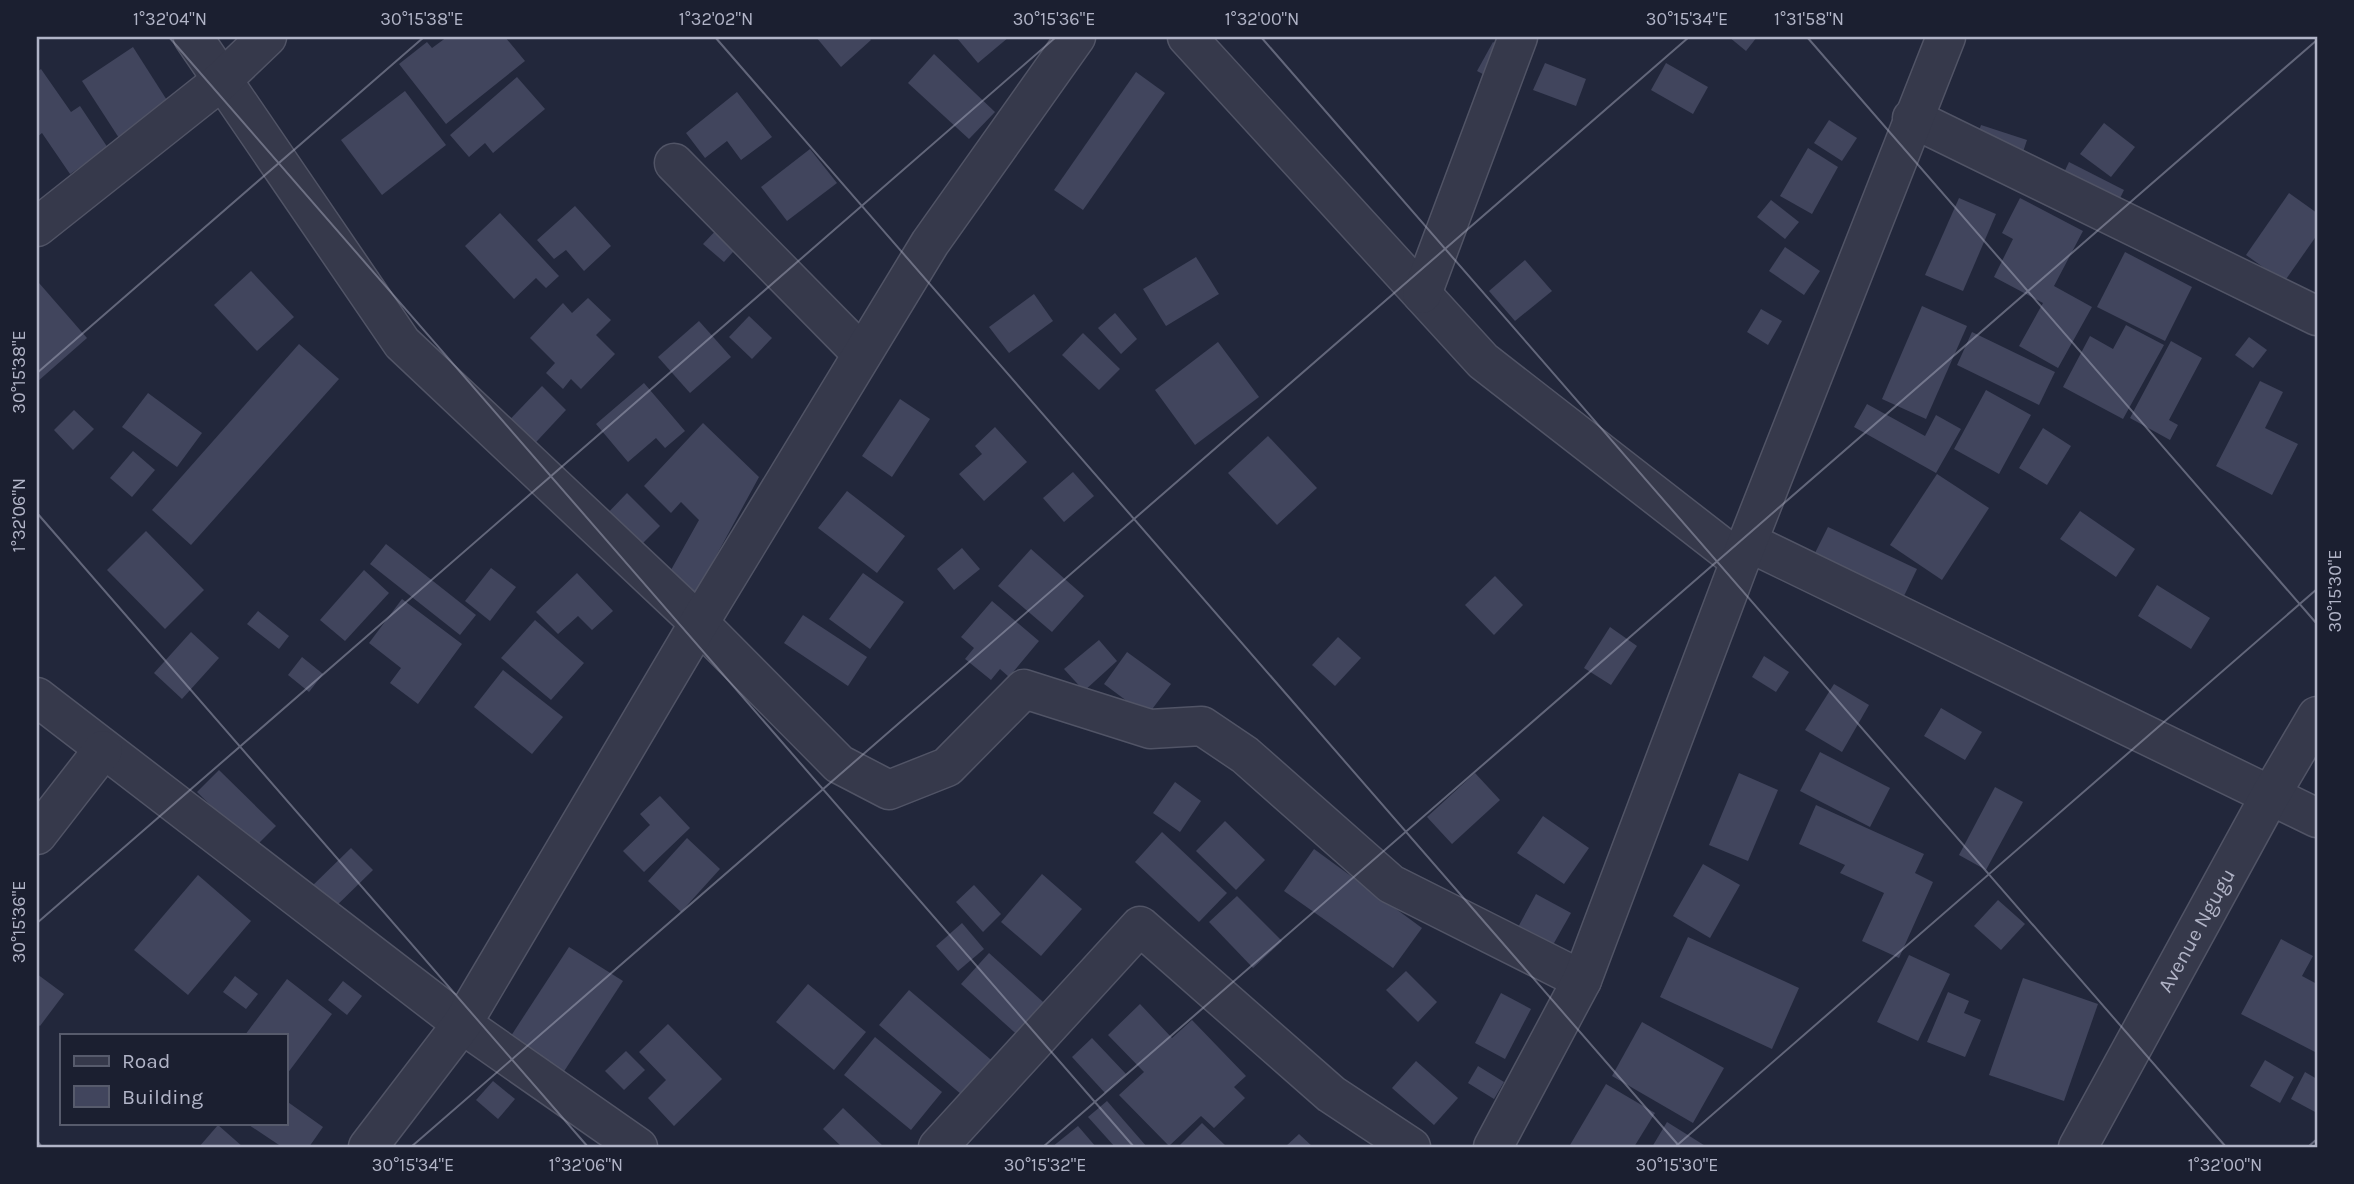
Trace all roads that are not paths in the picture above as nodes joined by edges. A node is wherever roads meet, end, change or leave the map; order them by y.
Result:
1 (193, 37) edge
2 (267, 37) edge
3 (1076, 37) edge
4 (1187, 37) edge
5 (1518, 37) edge
6 (1946, 37) edge
7 (221, 82) junction
8 (1912, 118) junction
9 (674, 163) dead end
10 (37, 228) edge
11 (1422, 294) junction
12 (2317, 316) edge
13 (862, 354) junction
14 (1744, 552) junction
15 (699, 624) junction
16 (37, 697) edge
17 (2317, 716) edge
18 (103, 750) junction
19 (2271, 794) junction
20 (2317, 818) edge
21 (37, 835) edge
22 (1582, 980) junction
23 (462, 1024) junction
24 (368, 1147) edge
25 (638, 1147) edge
26 (938, 1147) edge
27 (1411, 1147) edge
28 (1493, 1147) edge
29 (2078, 1147) edge

1 - 7 street
2 - 7 street
3 - 13 street
4 - 11 street
5 - 11 street
6 - 8 street
7 - 10 street
7 - 15 street
8 - 12 street
8 - 14 street
9 - 13 street
11 - 14 street
13 - 15 street
14 - 19 street
14 - 22 street
15 - 22 street
15 - 23 street
16 - 18 street
17 - 19 street, Avenue Ngugu
18 - 21 street
18 - 23 street
19 - 20 street
19 - 29 street, Avenue Ngugu
22 - 28 street
23 - 24 street
23 - 25 street
26 - 27 street

